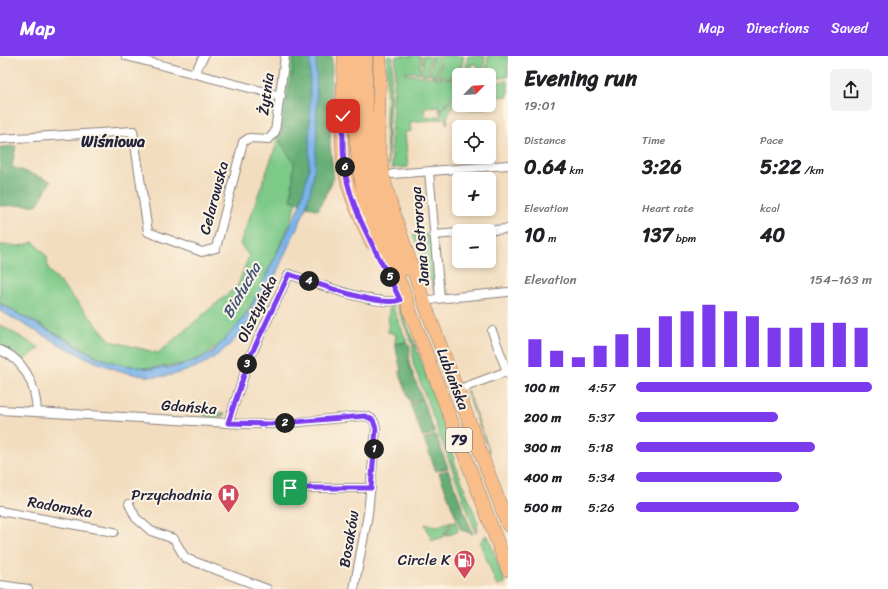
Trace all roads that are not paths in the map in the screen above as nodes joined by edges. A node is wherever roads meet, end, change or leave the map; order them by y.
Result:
1 (126, 56) edge
2 (204, 56) edge
3 (285, 56) edge
4 (344, 56) edge
5 (355, 56) edge
6 (366, 56) edge
7 (380, 56) edge
8 (194, 74) junction
9 (281, 96) junction
10 (360, 114) junction
11 (273, 136) joint
12 (0, 139) edge
13 (508, 165) edge
14 (429, 171) junction
15 (393, 174) dead end
16 (508, 229) edge
17 (496, 230) edge
18 (452, 233) edge
19 (434, 234) junction
20 (508, 292) edge
21 (440, 298) junction
22 (400, 300) junction
23 (424, 302) junction
24 (410, 311) junction
25 (492, 331) dead end
26 (0, 350) edge
27 (508, 372) edge
28 (457, 390) junction
29 (0, 410) edge
30 (37, 412) junction
31 (374, 422) joint
32 (228, 423) junction
33 (290, 488) dead end
34 (371, 488) junction
35 (130, 504) dead end
36 (0, 511) edge
37 (508, 525) edge
38 (114, 532) dead end
39 (508, 570) edge
40 (0, 585) edge
41 (28, 589) edge
42 (267, 589) edge
43 (354, 589) edge

1 - 8 street
2 - 8 street
3 - 9 street, Żytnia
4 - 22 main road
5 - 10 main road, 79
6 - 10 main road, 79
7 - 23 main road
8 - 9 street
9 - 11 street, Żytnia
10 - 23 main road, 79
10 - 24 main road, 79
11 - 12 street, Celarowska
13 - 14 street
14 - 15 street
14 - 19 street, Jana Ostroroga
16 - 17 street
18 - 19 street
19 - 21 street, Jana Ostroroga
20 - 21 street
21 - 23 street
22 - 24 main road
22 - 32 street, Olsztyńska
23 - 28 main road, Lublańska / 79
24 - 39 main road, Lublańska / 79
25 - 27 street
26 - 30 street
27 - 28 street
28 - 37 main road, Lublańska / 79
29 - 30 street, Gdańska
30 - 32 street, Gdańska
31 - 32 street, Gdańska
31 - 34 street, Bosaków
33 - 34 street
34 - 43 street, Bosaków
35 - 42 street
36 - 38 street, Radomska
40 - 41 street

